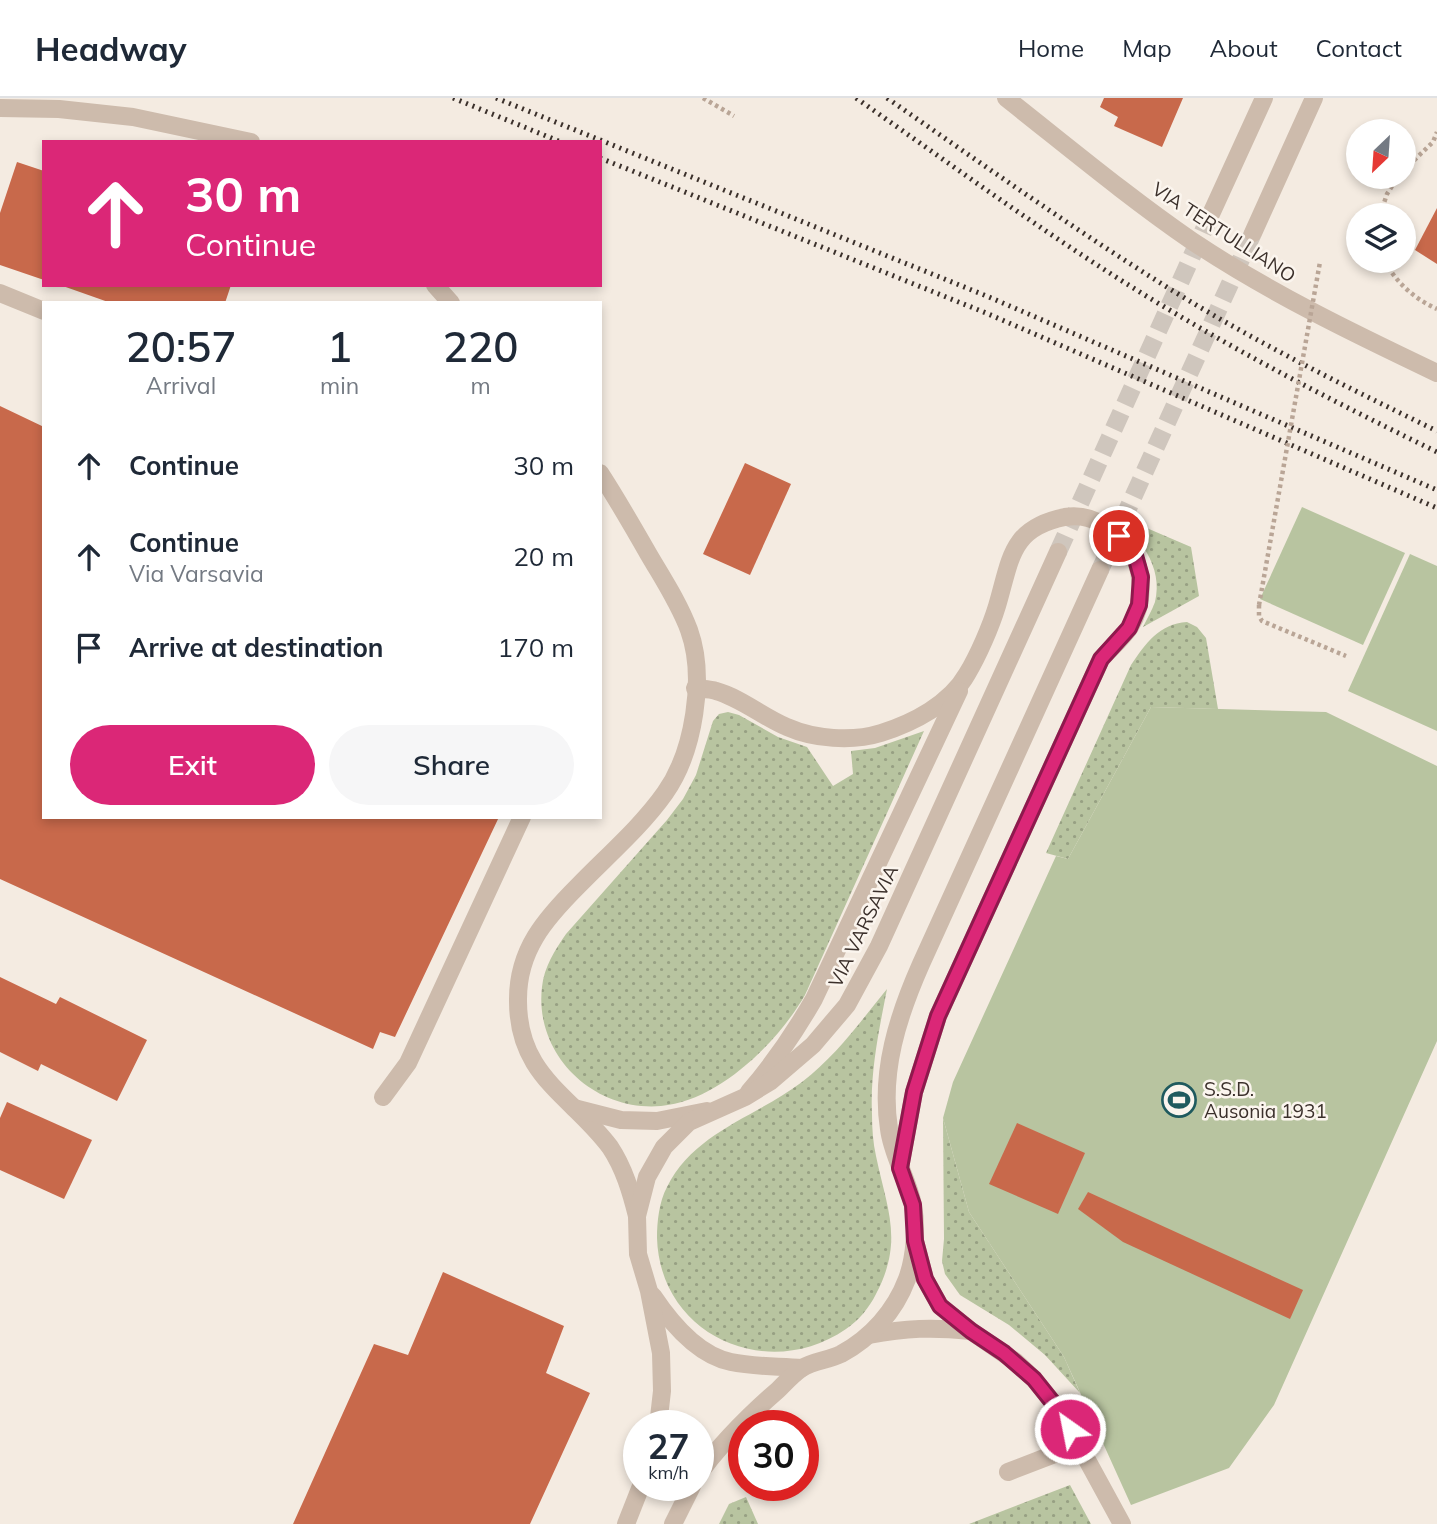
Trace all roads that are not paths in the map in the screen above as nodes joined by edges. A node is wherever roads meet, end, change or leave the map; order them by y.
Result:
1 (1006, 98) edge
2 (1264, 98) edge
3 (1314, 98) edge
4 (0, 108) edge
5 (241, 140) edge
6 (1211, 214) tunnel mouth
7 (1254, 233) tunnel mouth
8 (437, 287) edge
9 (0, 293) edge
10 (449, 301) edge
11 (42, 310) edge
12 (1437, 373) edge
13 (602, 475) edge
14 (1058, 552) tunnel mouth
15 (1100, 570) tunnel mouth
16 (967, 675) junction
17 (695, 688) junction
18 (521, 819) edge
19 (383, 1097) dead end
20 (745, 1097) junction
21 (574, 1108) junction
22 (717, 1109) junction
23 (900, 1168) junction
24 (637, 1216) junction
25 (915, 1241) junction
26 (649, 1290) junction
27 (971, 1331) junction
28 (869, 1335) junction
29 (802, 1368) junction
30 (660, 1410) edge
31 (1078, 1445) junction
32 (714, 1455) edge
33 (1008, 1472) dead end
34 (635, 1501) edge
35 (684, 1501) edge
36 (626, 1524) edge
37 (673, 1524) edge
38 (1122, 1524) edge

1 - 12 street, VIA TERTULLIANO
2 - 6 street
3 - 7 street
4 - 5 street
8 - 10 street
9 - 11 street
13 - 17 street
14 - 20 street, VIA VARSAVIA
15 - 23 street, VIA VARSAVIA
16 - 17 street
16 - 20 street, VIA VARSAVIA
16 - 23 street, VIA VARSAVIA
17 - 21 street
18 - 19 street
20 - 22 street, VIA VARSAVIA
21 - 22 street
21 - 24 street
22 - 24 street, VIA VARSAVIA
23 - 25 street, VIA VARSAVIA
24 - 26 street, VIA VARSAVIA
25 - 27 street
25 - 28 street, VIA VARSAVIA
26 - 29 street, VIA VARSAVIA
26 - 30 street, VIA VARSAVIA
27 - 28 street
27 - 31 street
28 - 29 street, VIA VARSAVIA
29 - 32 street, VIA VARSAVIA
31 - 33 street
31 - 38 street
34 - 36 street
35 - 37 street

